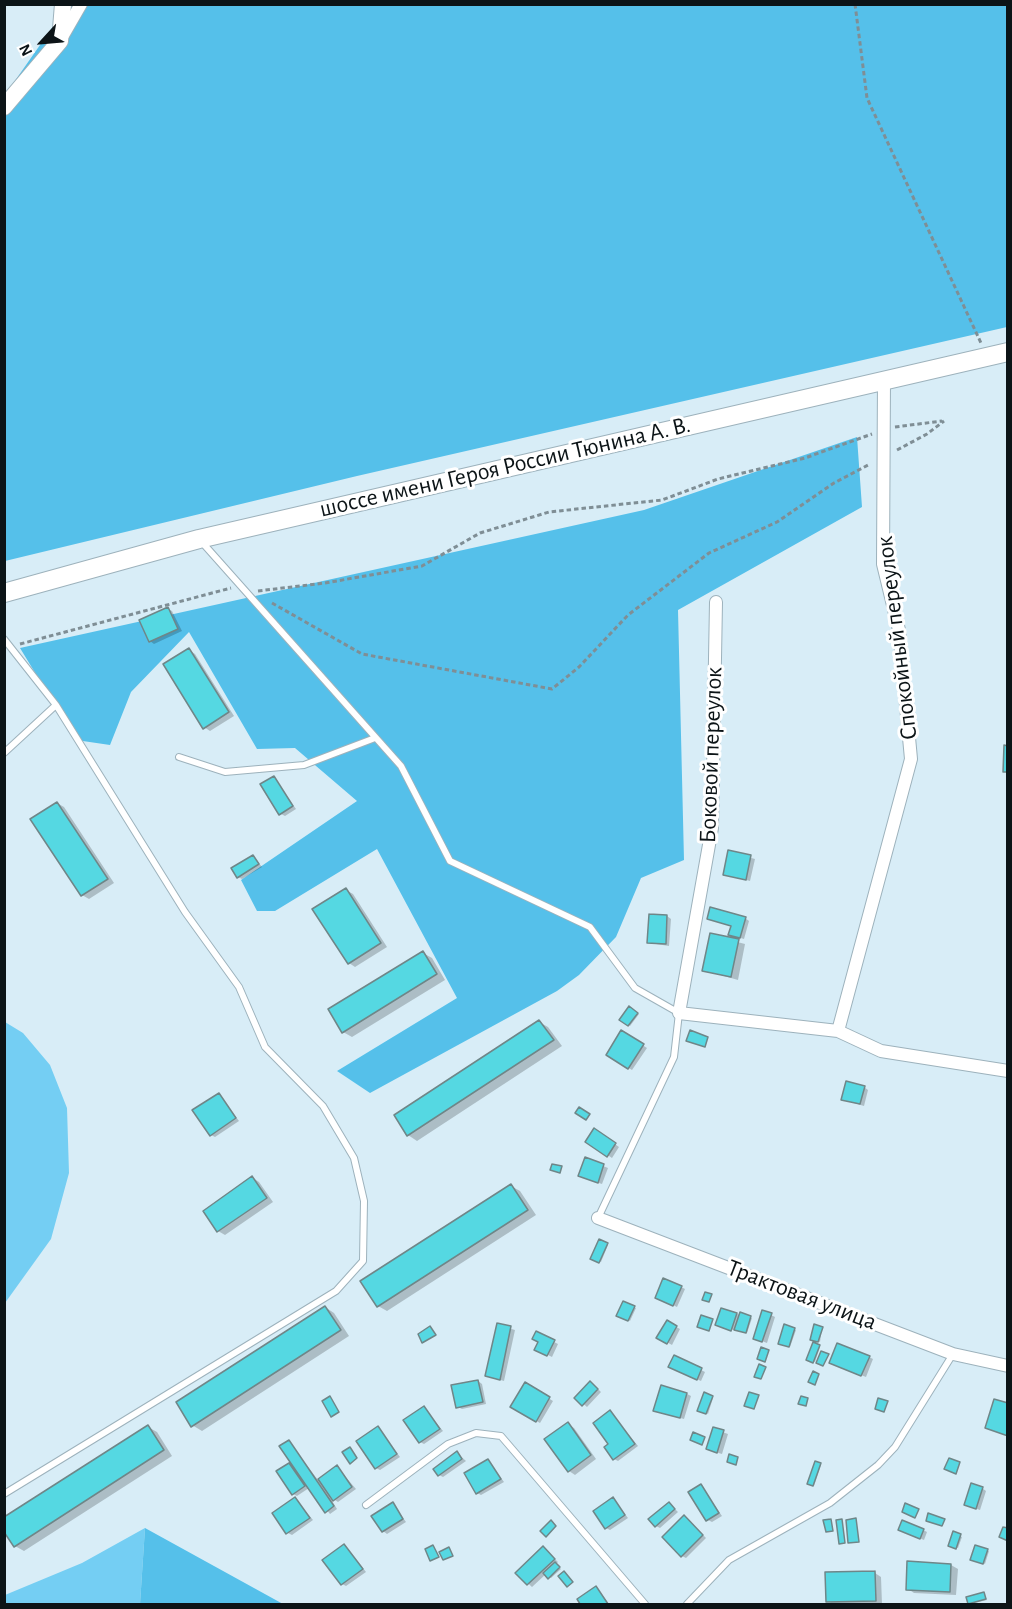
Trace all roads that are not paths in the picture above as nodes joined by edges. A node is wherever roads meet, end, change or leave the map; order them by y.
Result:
1 (63, 4) edge
2 (81, 4) edge
3 (60, 41) junction
4 (4, 107) edge
5 (1008, 352) edge
6 (884, 379) junction
7 (199, 539) junction
8 (4, 593) edge
9 (716, 603) dead end
10 (4, 639) edge
11 (56, 705) junction
12 (375, 738) junction
13 (4, 753) edge
14 (179, 757) dead end
15 (679, 1013) junction
16 (838, 1031) junction
17 (1008, 1071) edge
18 (598, 1218) joint
19 (953, 1354) junction
20 (1008, 1366) edge
21 (4, 1494) edge
22 (366, 1505) dead end
23 (645, 1605) edge
24 (687, 1605) edge

1 - 3 street
2 - 3 street
3 - 4 street
5 - 6 main road, шоссе имени Героя России Тюнина А. В.
6 - 7 main road, шоссе имени Героя России Тюнина А. В.
6 - 16 street, Спокойный переулок
7 - 8 main road, шоссе имени Героя России Тюнина А. В.
7 - 12 lane
9 - 15 street, Боковой переулок
10 - 11 lane
11 - 13 lane
11 - 21 lane
12 - 14 lane
12 - 15 lane
15 - 16 street
15 - 18 lane
16 - 17 street
18 - 19 street, Трактовая улица
19 - 20 street, Трактовая улица
19 - 24 lane
22 - 23 lane

